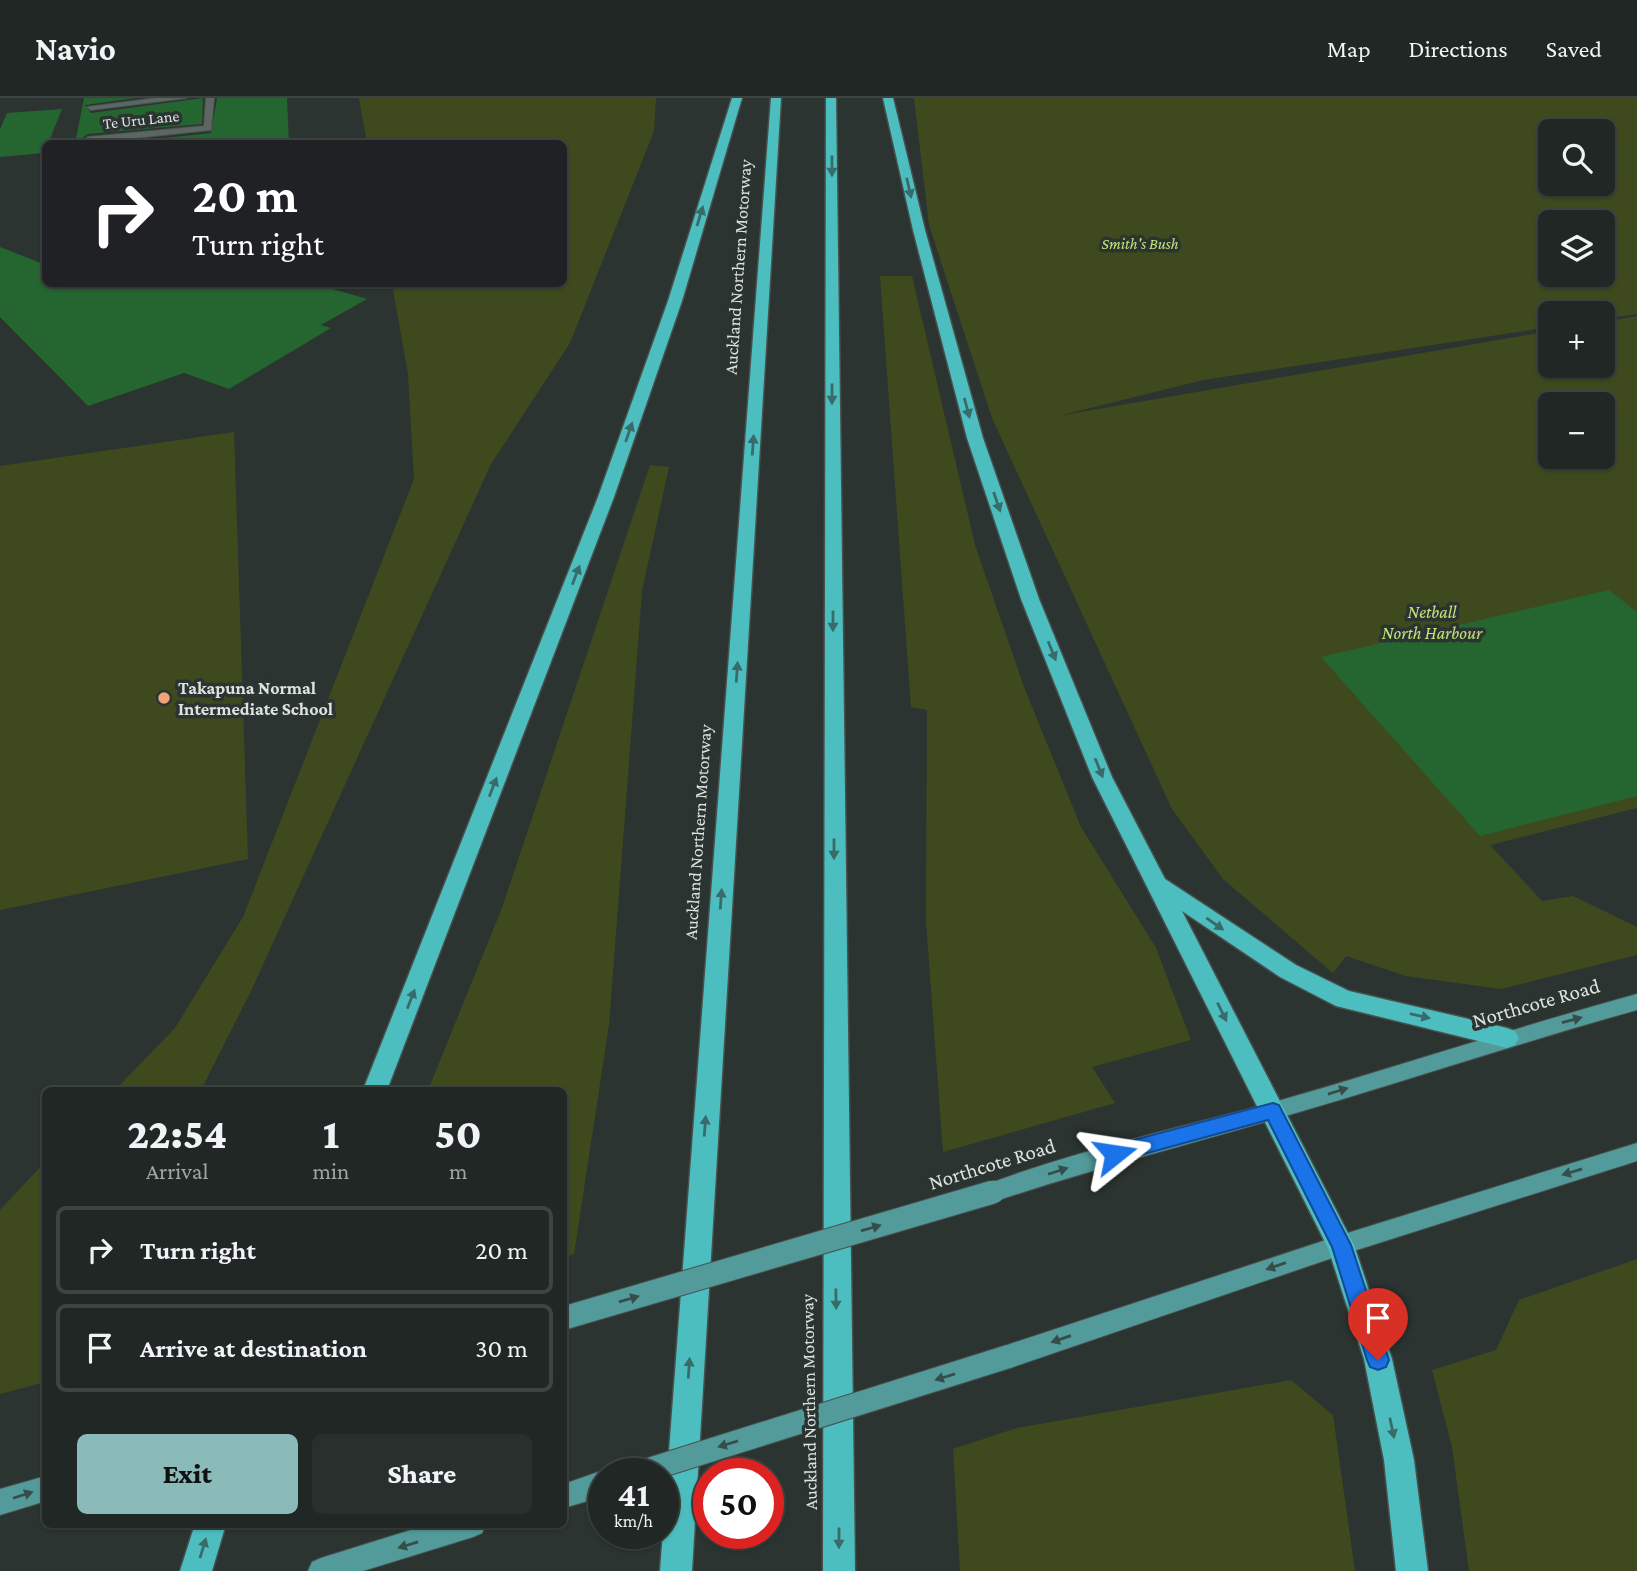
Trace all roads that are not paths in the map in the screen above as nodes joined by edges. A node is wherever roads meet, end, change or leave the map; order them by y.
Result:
1 (183, 98) edge
2 (210, 98) edge
3 (737, 98) edge
4 (776, 98) edge
5 (831, 98) edge
6 (888, 98) edge
7 (91, 107) dead end
8 (88, 140) dead end
9 (1159, 885) junction
10 (1637, 1002) edge
11 (1507, 1038) junction
12 (376, 1087) edge
13 (1273, 1111) junction
14 (1637, 1152) edge
15 (1341, 1245) junction
16 (567, 1317) edge
17 (679, 1460) edge
18 (588, 1488) edge
19 (42, 1489) edge
20 (567, 1495) edge
21 (0, 1502) edge
22 (210, 1528) edge
23 (460, 1528) edge
24 (196, 1571) edge
25 (321, 1571) edge
26 (676, 1571) edge
27 (839, 1571) edge
28 (1412, 1571) edge

1 - 7 street, Te Uru Lane
2 - 8 street, Te Uru Lane
12 -> 3 highway
26 -> 4 highway, Auckland Northern Motorway
5 -> 27 highway, Auckland Northern Motorway
6 -> 9 highway
9 -> 11 highway
9 -> 13 highway
11 -> 10 main road, Northcote Road
13 -> 11 main road, Northcote Road
13 - 15 highway
16 -> 13 main road, Northcote Road, bridge
14 -> 15 main road
15 -> 17 main road, bridge
15 -> 28 highway
18 - 20 main road
21 -> 19 main road
24 -> 22 highway
23 -> 25 main road

